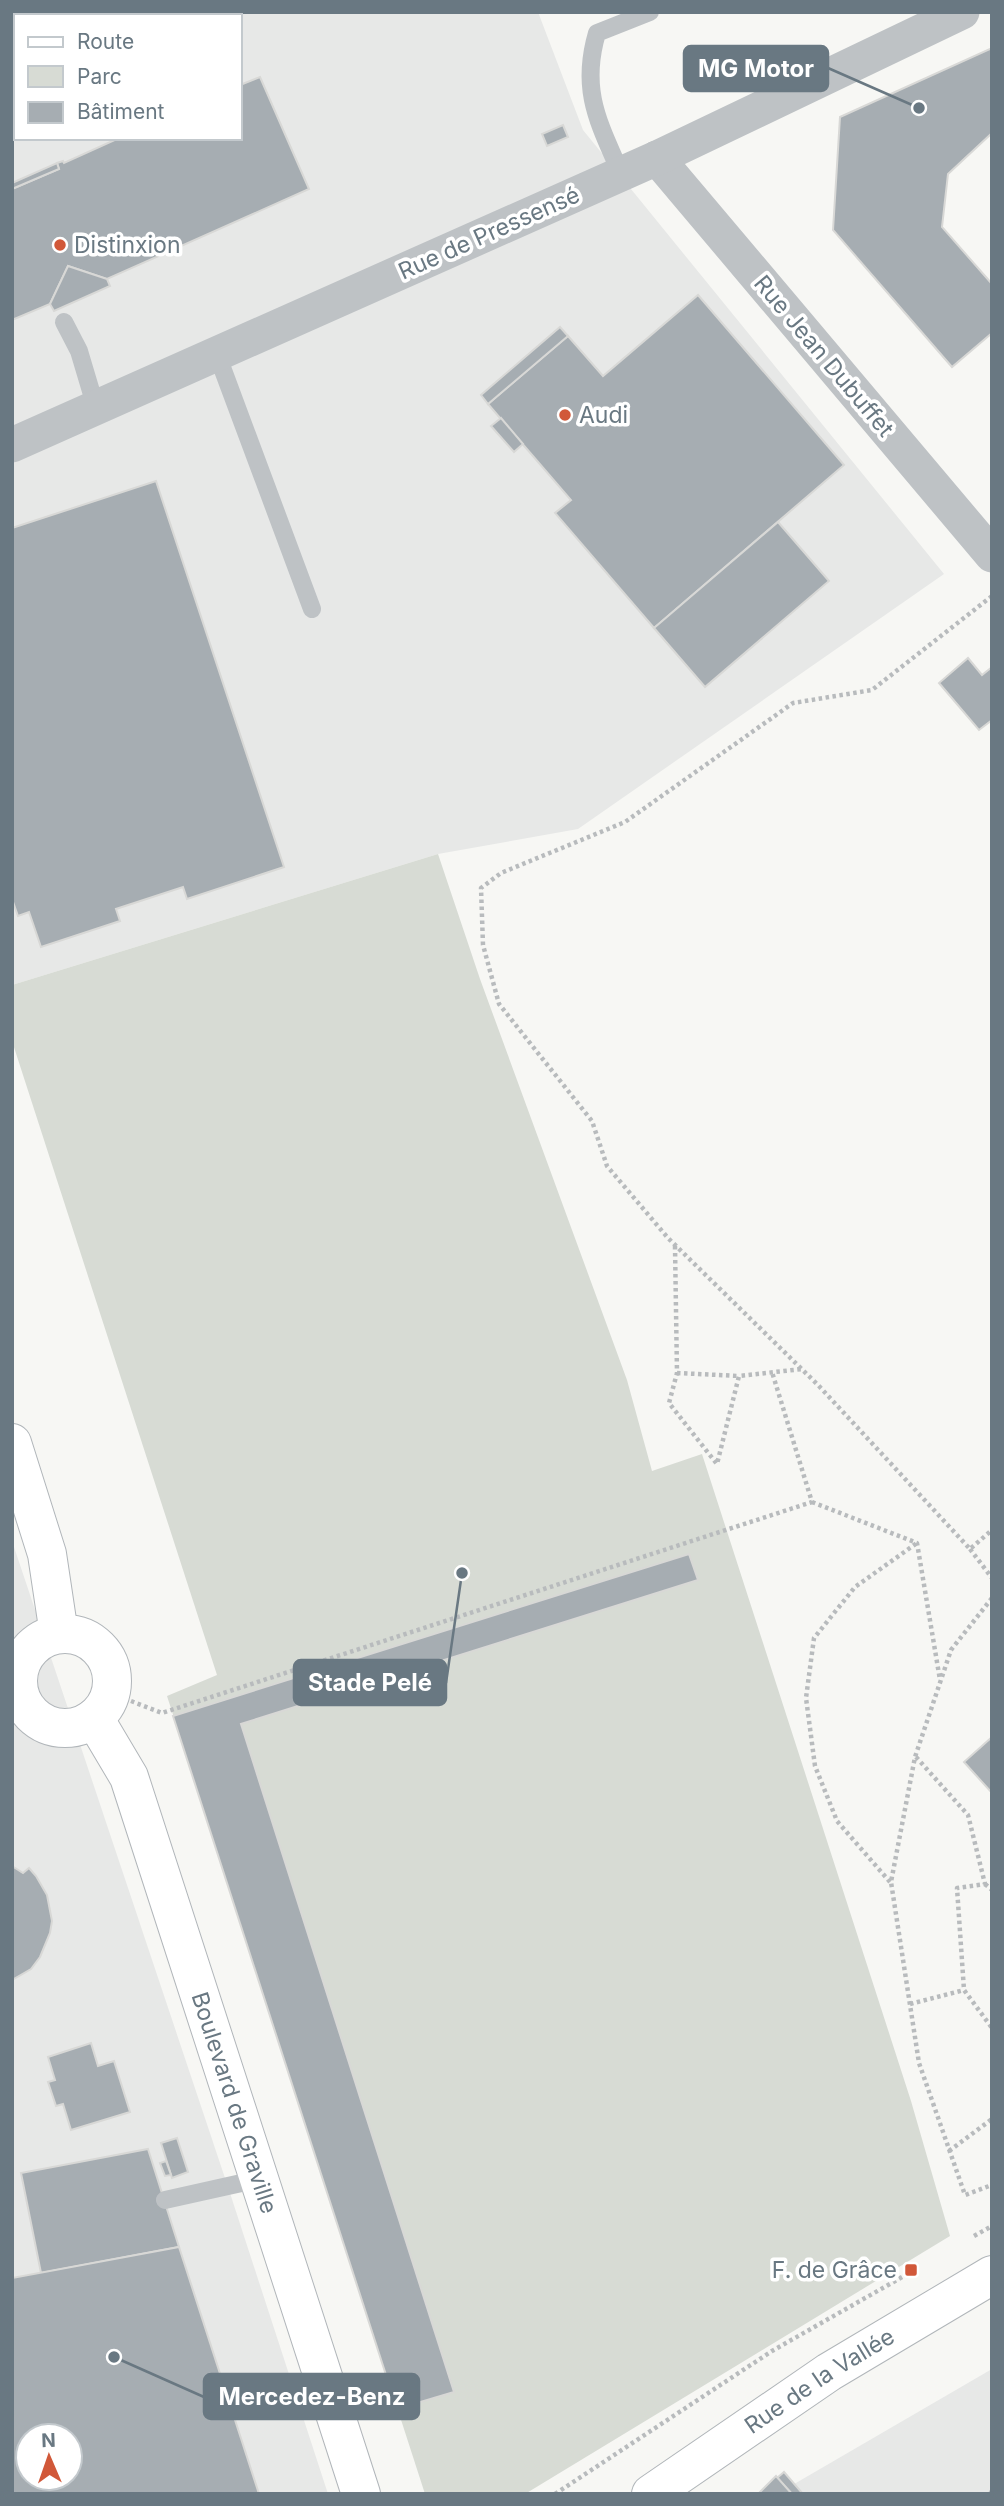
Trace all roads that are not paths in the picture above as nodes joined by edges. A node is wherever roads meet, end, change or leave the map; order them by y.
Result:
1 (650, 12) edge
2 (962, 12) edge
3 (657, 158) junction
4 (621, 174) junction
5 (64, 321) dead end
6 (217, 354) junction
7 (96, 408) junction
8 (12, 445) edge
9 (992, 555) edge
10 (312, 609) dead end
11 (12, 1443) edge
12 (59, 1634) junction
13 (15, 1692) edge
14 (102, 1706) junction
15 (258, 2179) junction
16 (164, 2200) dead end
17 (992, 2275) edge
18 (360, 2494) edge
19 (651, 2494) edge

1 - 4 lane
2 - 3 street, Rue de Pressensé
3 - 4 street, Rue de Pressensé
3 - 9 street, Rue Jean Dubuffet
4 - 6 street, Rue de Pressensé
5 - 7 lane
6 - 7 street, Rue de Pressensé
6 - 10 lane
7 - 8 street, Rue de Pressensé
11 - 12 street
12 - 13 street
12 - 14 street
13 - 14 street
14 - 15 street, Boulevard de Graville
15 - 16 lane
15 - 18 street, Boulevard de Graville
17 - 19 street, Rue de la Vallée

